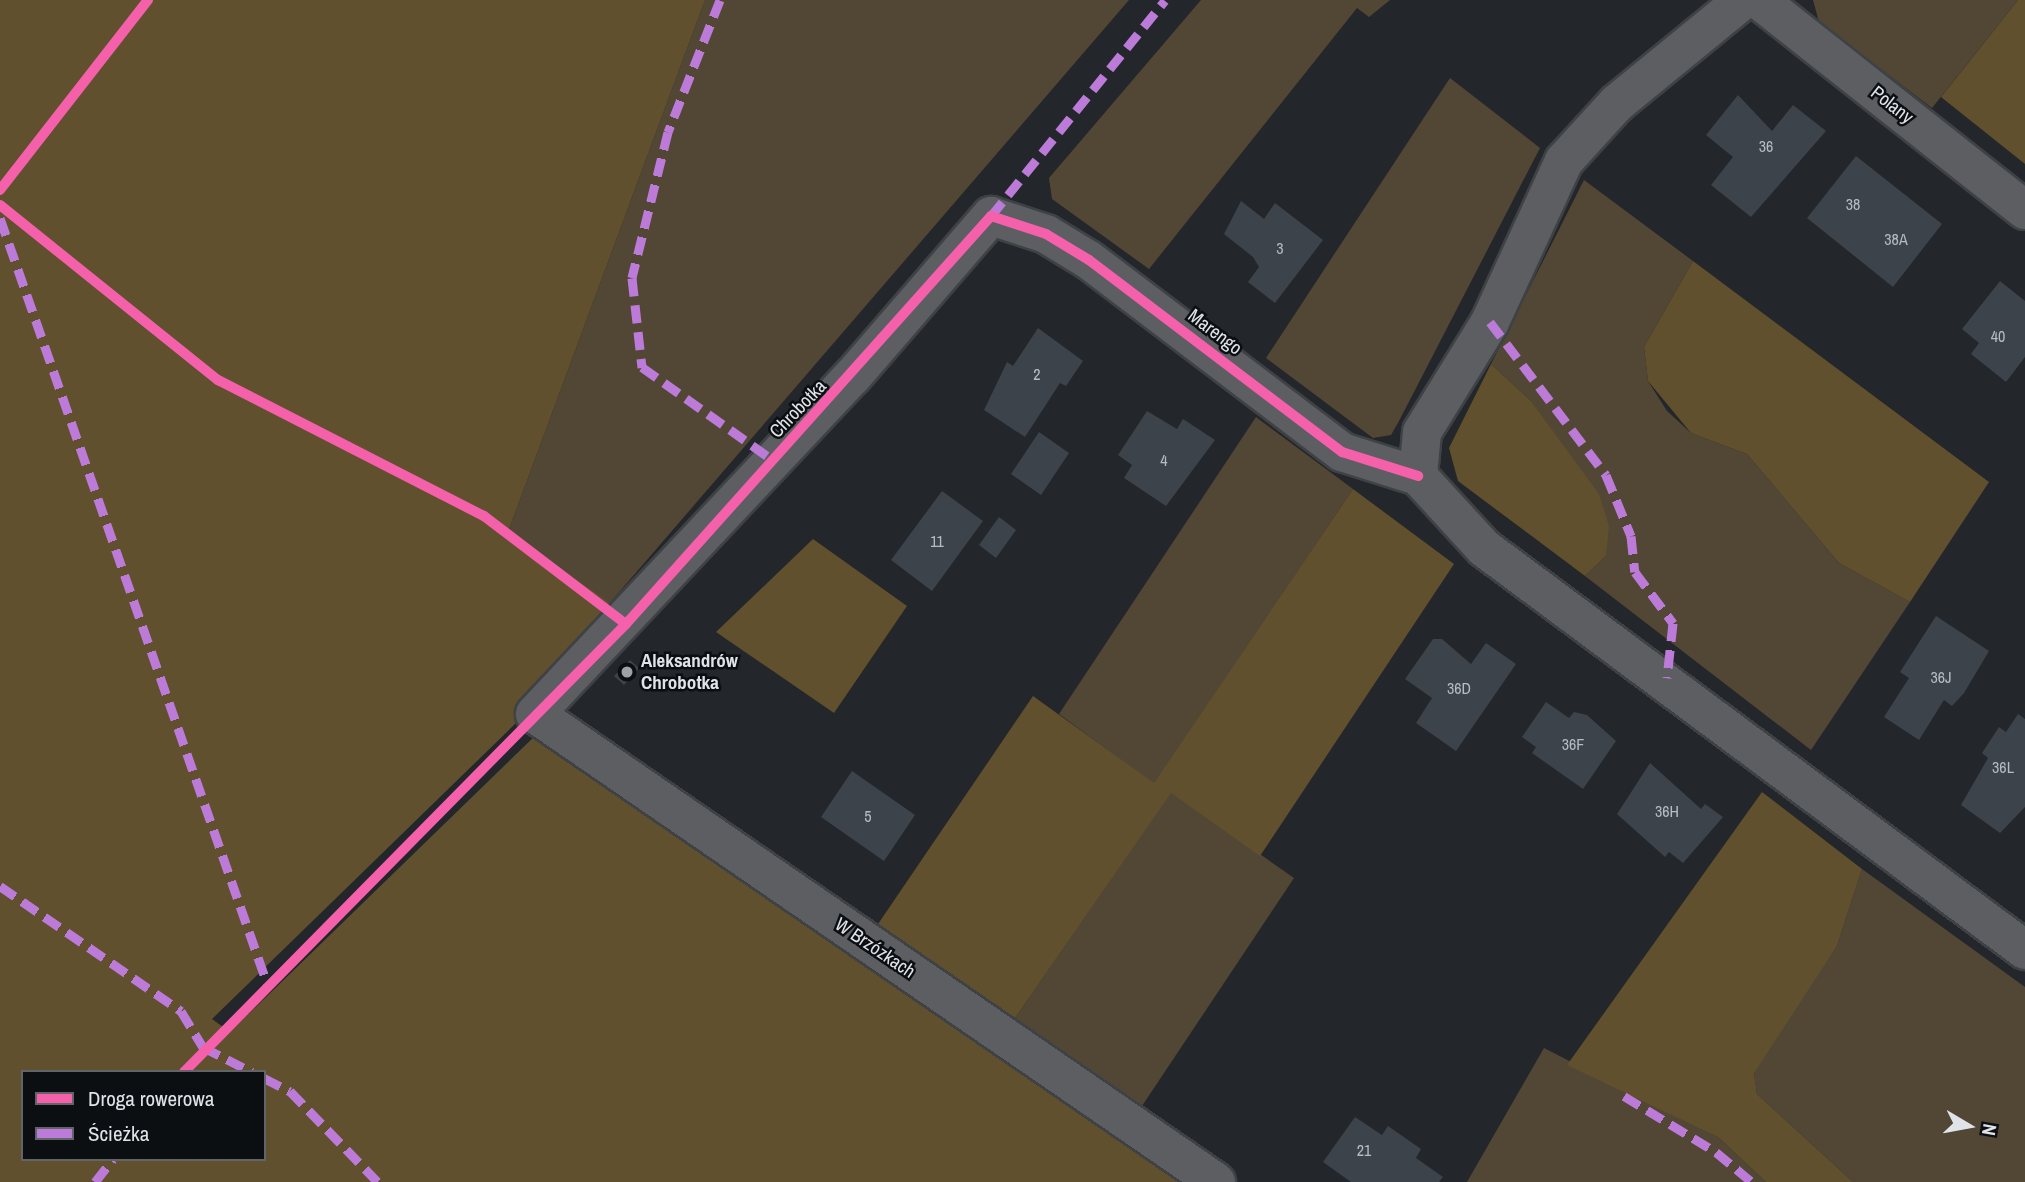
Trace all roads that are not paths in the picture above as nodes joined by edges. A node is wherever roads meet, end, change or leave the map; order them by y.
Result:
1 (1743, 0) edge
2 (1759, 0) edge
3 (2025, 210) edge
4 (991, 216) joint
5 (1418, 476) junction
6 (535, 714) joint
7 (2025, 950) edge
8 (1216, 1182) edge

1 - 5 street
2 - 3 street, Polany
4 - 5 street, Marengo
4 - 6 street, Chrobotka
5 - 7 street
6 - 8 street, W Brzózkach

